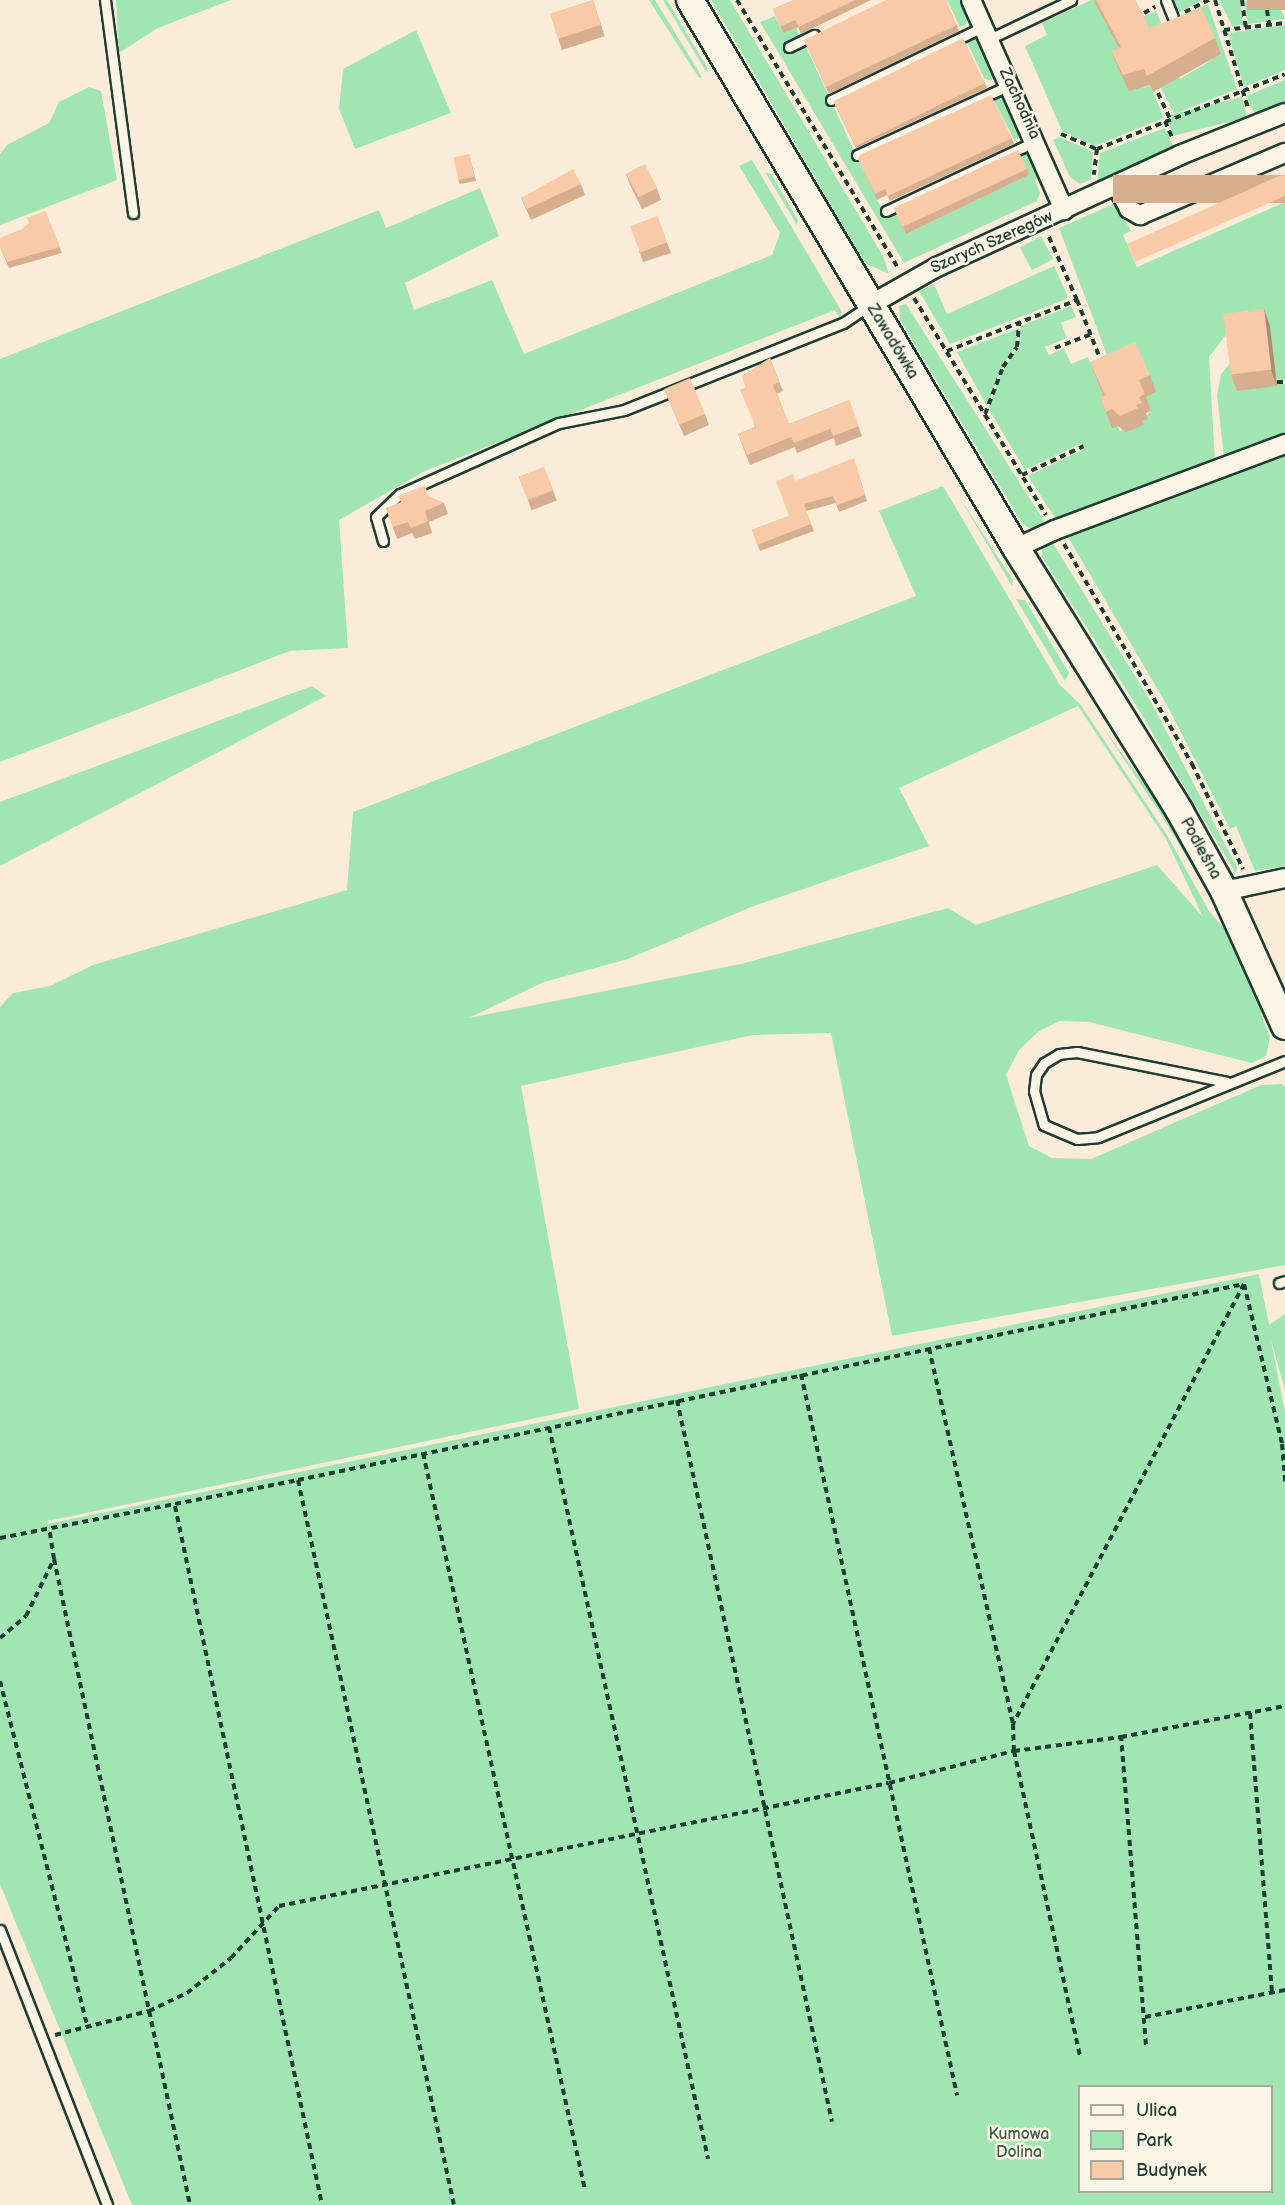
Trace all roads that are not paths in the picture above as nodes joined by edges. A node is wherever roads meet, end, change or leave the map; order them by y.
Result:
1 (105, 0) edge
2 (690, 0) edge
3 (971, 0) edge
4 (1071, 0) edge
5 (1166, 0) edge
6 (1173, 17) edge
7 (822, 32) edge
8 (986, 33) junction
9 (789, 47) dead end
10 (1010, 85) junction
11 (831, 100) dead end
12 (1285, 113) edge
13 (1036, 141) junction
14 (1285, 153) edge
15 (857, 154) dead end
16 (1117, 186) junction
17 (1064, 210) junction
18 (886, 211) dead end
19 (133, 213) dead end
20 (870, 305) junction
21 (1285, 444) edge
22 (383, 541) dead end
23 (1016, 548) junction
24 (1098, 681) joint
25 (1285, 878) edge
26 (1224, 891) junction
27 (1285, 1026) edge
28 (1285, 1061) edge
29 (1227, 1082) junction
30 (0, 1930) edge
31 (107, 2205) edge

1 - 19 lane
2 - 20 main road, Zawadówka
3 - 8 street, Zachodnia
4 - 8 lane
5 - 6 lane
7 - 9 lane
8 - 10 street, Zachodnia
8 - 11 lane
10 - 13 street, Zachodnia
10 - 15 lane
12 - 16 street, Szarych Szeregów
13 - 17 street, Zachodnia
13 - 18 lane
14 - 16 street
16 - 17 street, Szarych Szeregów
17 - 20 street, Szarych Szeregów
20 - 22 lane
20 - 23 main road, Zawadówka
21 - 23 street
23 - 24 main road, Zawadówka
24 - 26 main road, Podleśna
25 - 26 street
26 - 27 main road, Podleśna
28 - 29 lane
29 - 29 lane
30 - 31 lane

